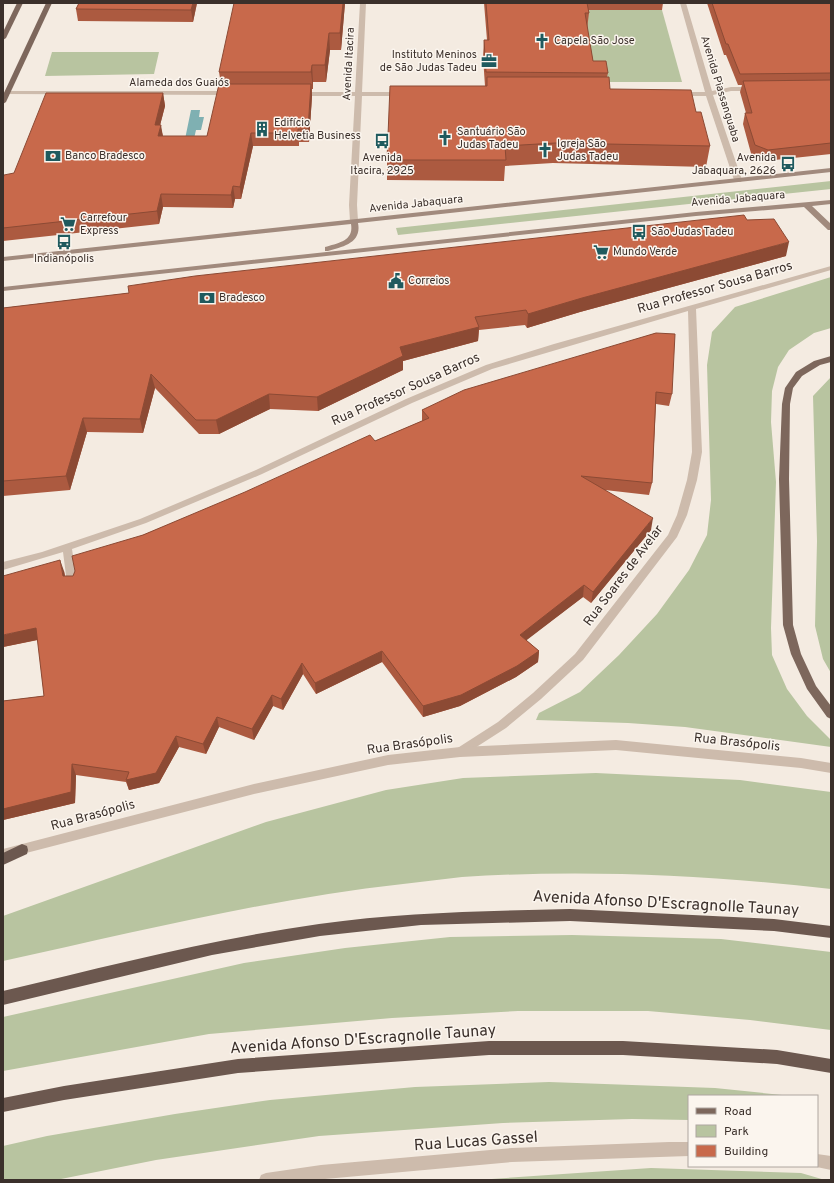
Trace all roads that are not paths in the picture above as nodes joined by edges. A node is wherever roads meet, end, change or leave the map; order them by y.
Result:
1 (20, 3) edge
2 (50, 3) edge
3 (364, 3) edge
4 (683, 3) edge
5 (3, 38) edge
6 (762, 89) edge
7 (7, 92) junction
8 (239, 93) edge
9 (294, 94) edge
10 (358, 94) junction
11 (414, 94) edge
12 (670, 94) edge
13 (709, 94) junction
14 (3, 102) edge
15 (831, 170) edge
16 (738, 180) junction
17 (831, 202) edge
18 (806, 204) junction
19 (354, 221) junction
20 (831, 228) edge
21 (301, 256) junction
22 (3, 259) edge
23 (831, 268) edge
24 (3, 288) edge
25 (692, 308) junction
26 (831, 359) edge
27 (67, 547) junction
28 (3, 566) edge
29 (72, 583) edge
30 (831, 714) edge
31 (460, 752) junction
32 (831, 768) edge
33 (22, 850) junction
34 (3, 854) edge
35 (3, 860) edge
36 (831, 932) edge
37 (3, 998) edge
38 (831, 1066) edge
39 (3, 1105) edge
40 (688, 1150) edge
41 (818, 1161) edge
42 (831, 1163) edge
43 (322, 1172) junction
44 (266, 1180) edge
45 (308, 1180) edge

1 - 5 main road
2 - 7 main road
3 - 10 street, Avenida Itacira
4 - 13 street, Avenida Piassanguaba
6 - 13 street
7 - 8 street, Alameda dos Guaiós
7 - 14 main road
9 - 10 street
10 - 11 street
10 - 19 street, Avenida Itacira
12 - 13 street
13 - 16 street, Avenida Piassanguaba
15 - 16 main road, Avenida Jabaquara
16 - 19 main road, Avenida Jabaquara
17 - 18 main road, Avenida Jabaquara
18 - 20 main road
18 - 21 main road, Avenida Jabaquara
19 - 21 main road
19 - 22 main road, Avenida Jabaquara
21 - 24 main road, Avenida Jabaquara
23 - 25 street, Rua Professor Sousa Barros
25 - 27 street, Rua Professor Sousa Barros
25 - 31 street, Rua Soares de Avelar
26 - 30 main road
27 - 28 street, Rua Professor Sousa Barros
27 - 29 street
31 - 32 street, Rua Brasópolis
31 - 33 street, Rua Brasópolis
33 - 34 street, Rua Brasópolis
33 - 35 highway
36 - 37 highway, Avenida Afonso D'Escragnolle Taunay
38 - 39 highway, Avenida Afonso D'Escragnolle Taunay
40 - 43 street, Rua Lucas Gassel
41 - 42 street
43 - 44 street, Rua Lucas Gassel
43 - 45 street

